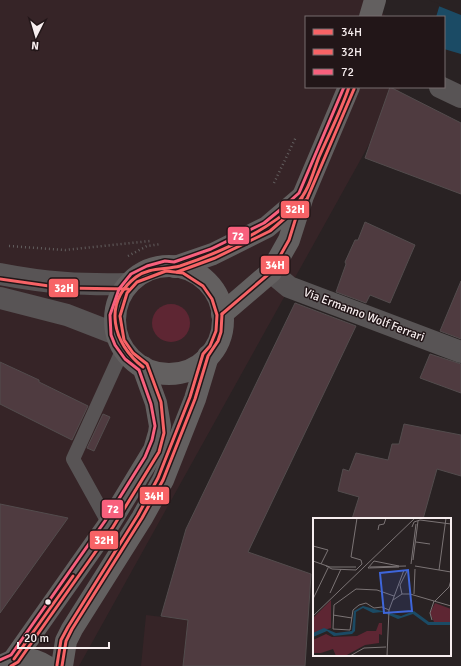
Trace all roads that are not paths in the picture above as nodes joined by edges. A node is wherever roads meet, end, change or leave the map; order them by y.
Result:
1 (375, 0) edge
2 (370, 16) edge
3 (349, 88) edge
4 (442, 88) edge
5 (461, 97) edge
6 (303, 196) junction
7 (175, 267) junction
8 (271, 272) junction
9 (0, 274) edge
10 (128, 284) junction
11 (0, 298) edge
12 (222, 314) junction
13 (120, 341) junction
14 (461, 352) edge
15 (208, 356) junction
16 (143, 367) junction
17 (109, 524) junction
18 (7, 663) edge
19 (46, 666) edge
20 (62, 666) edge

1 - 2 street
3 - 6 street
4 - 5 street
6 - 7 street
6 - 8 street
7 - 10 street
7 - 12 street
8 - 12 street
8 - 14 street, Via Ermanno Wolf Ferrari
9 - 10 street
10 - 13 street
11 - 13 street
12 - 15 street
13 - 16 street
13 - 17 lane
15 - 16 street
15 - 20 street
16 - 17 street
17 - 18 street
18 - 19 street

